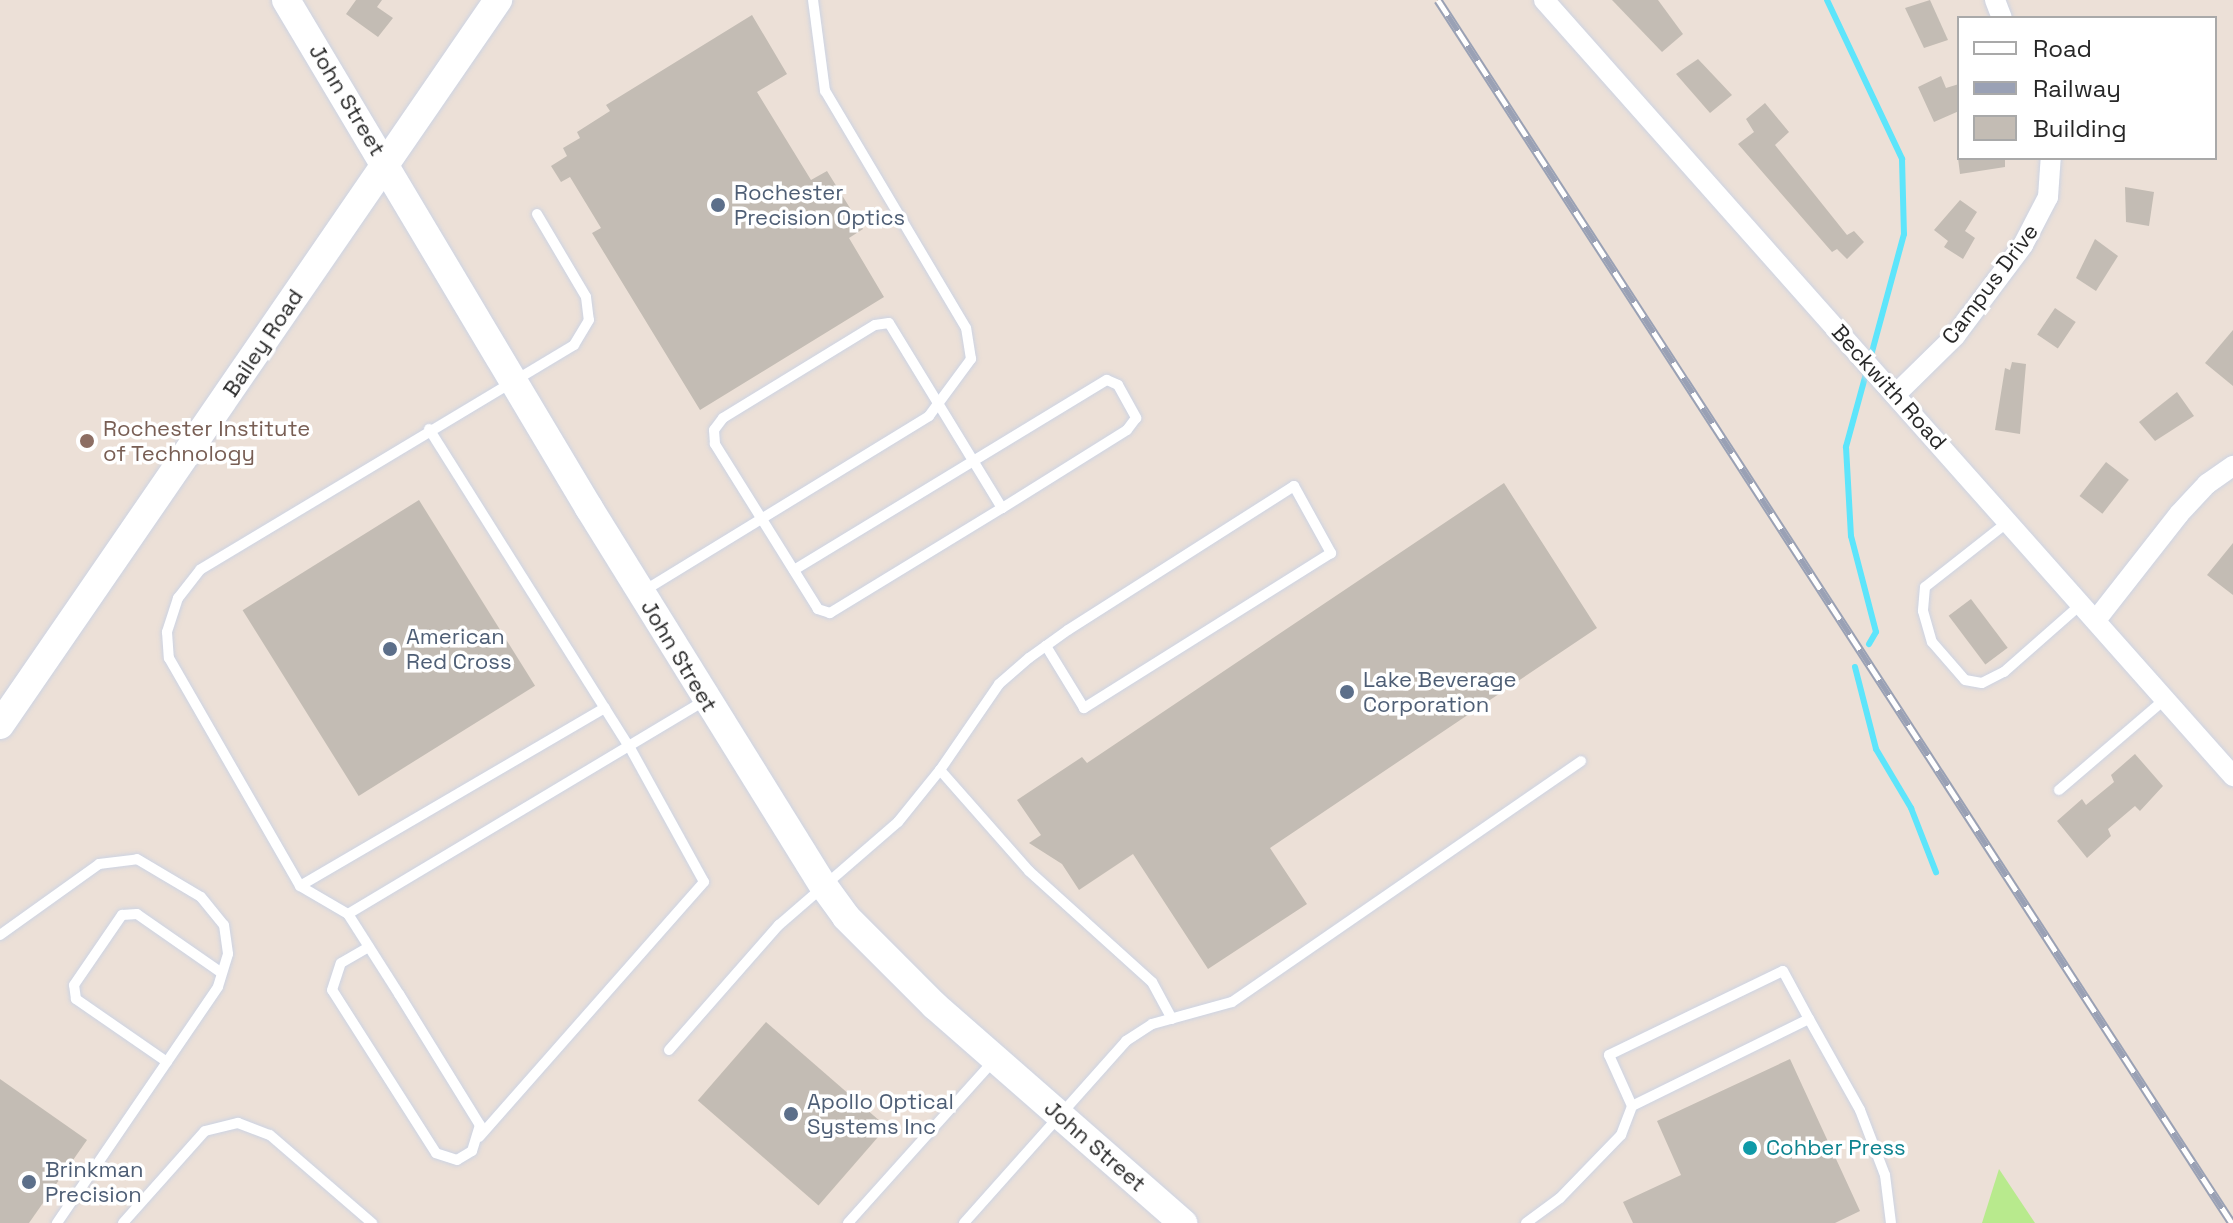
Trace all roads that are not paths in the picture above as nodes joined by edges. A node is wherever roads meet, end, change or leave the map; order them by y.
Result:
1 (286, 0) edge
2 (498, 0) edge
3 (813, 0) edge
4 (1544, 0) edge
5 (2051, 160) edge
6 (385, 163) junction
7 (537, 214) dead end
8 (512, 382) junction
9 (1896, 394) junction
10 (940, 404) junction
11 (429, 429) junction
12 (973, 461) junction
13 (2233, 466) edge
14 (1002, 508) junction
15 (762, 519) junction
16 (2009, 521) junction
17 (794, 570) junction
18 (641, 594) junction
19 (2081, 604) junction
20 (2096, 620) junction
21 (1046, 646) junction
22 (2165, 699) junction
23 (706, 700) junction
24 (605, 708) junction
25 (0, 725) edge
26 (629, 746) junction
27 (1581, 761) dead end
28 (940, 770) junction
29 (2233, 776) edge
30 (2059, 790) dead end
31 (823, 885) junction
32 (300, 886) junction
33 (348, 914) junction
34 (0, 935) edge
35 (369, 947) junction
36 (222, 973) junction
37 (1172, 1019) junction
38 (1809, 1019) junction
39 (669, 1050) dead end
40 (996, 1059) junction
41 (167, 1062) junction
42 (1632, 1106) junction
43 (1059, 1115) junction
44 (479, 1137) junction
45 (57, 1223) edge
46 (123, 1223) edge
47 (372, 1223) edge
48 (848, 1223) edge
49 (964, 1223) edge
50 (1183, 1223) edge
51 (1526, 1223) edge
52 (1891, 1223) edge

1 - 6 street, John Street
2 - 6 street, Bailey Road
3 - 10 lane
4 - 9 street, Beckwith Road
5 - 9 street, Campus Drive
6 - 8 street, John Street
6 - 25 street, Bailey Road
7 - 8 lane
8 - 11 lane
8 - 18 street, John Street
9 - 16 street, Beckwith Road
10 - 12 lane
10 - 15 lane
10 - 15 lane
11 - 24 lane
11 - 32 lane
12 - 14 lane
12 - 14 lane
12 - 17 lane
13 - 20 street
14 - 17 lane
15 - 17 lane
15 - 18 lane
16 - 19 street, Beckwith Road
16 - 19 lane
18 - 23 street, John Street
19 - 20 street, Beckwith Road
20 - 22 street, Beckwith Road
21 - 21 lane
21 - 28 lane
22 - 29 street, Beckwith Road
22 - 30 lane
23 - 26 lane
23 - 31 street, John Street
24 - 26 lane
24 - 32 lane
26 - 33 lane
26 - 44 lane
27 - 37 lane
28 - 31 lane
28 - 37 lane
31 - 39 lane
31 - 40 street, John Street
32 - 33 lane
33 - 35 lane
34 - 36 lane
35 - 44 lane
35 - 44 lane
36 - 41 lane
36 - 41 lane
37 - 43 lane
38 - 42 lane
38 - 42 lane
38 - 52 lane
40 - 43 street, John Street
40 - 48 lane
41 - 45 lane
42 - 51 lane
43 - 49 lane
43 - 50 street, John Street
46 - 47 lane

